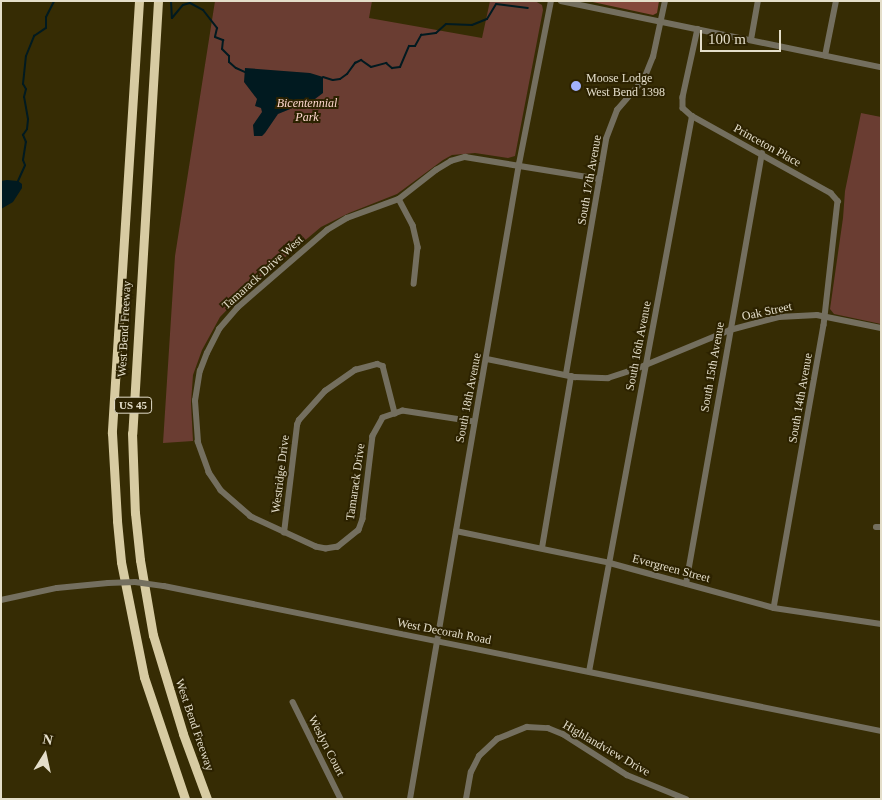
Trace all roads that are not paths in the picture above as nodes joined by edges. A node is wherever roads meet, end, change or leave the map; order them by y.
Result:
1 (139, 1) edge
2 (158, 1) edge
3 (551, 1) edge
4 (561, 1) edge
5 (665, 1) edge
6 (758, 1) edge
7 (836, 1) edge
8 (661, 21) junction
9 (698, 29) junction
10 (751, 40) junction
11 (825, 56) junction
12 (881, 67) edge
13 (692, 116) junction
14 (762, 154) junction
15 (520, 164) junction
16 (600, 179) junction
17 (831, 193) joint
18 (399, 199) junction
19 (414, 284) dead end
20 (825, 316) junction
21 (881, 328) edge
22 (730, 330) junction
23 (487, 359) junction
24 (646, 365) junction
25 (568, 375) junction
26 (395, 413) junction
27 (474, 422) junction
28 (456, 531) junction
29 (284, 533) junction
30 (542, 548) junction
31 (610, 563) junction
32 (686, 584) junction
33 (1, 600) edge
34 (774, 608) junction
35 (881, 624) edge
36 (436, 640) junction
37 (590, 672) junction
38 (293, 702) dead end
39 (881, 731) edge
40 (185, 799) edge
41 (207, 799) edge
42 (341, 799) edge
43 (410, 799) edge
44 (466, 799) edge
45 (686, 799) edge

1 - 40 highway, West Bend Freeway / US 45
2 - 41 highway, West Bend Freeway / US 45
3 - 15 street, South 18th Avenue
4 - 8 street
5 - 8 street, South 17th Avenue
6 - 10 street
7 - 11 street
8 - 9 street
8 - 16 street, South 17th Avenue
9 - 10 street
9 - 13 street
10 - 11 street
11 - 12 street
13 - 14 street, Princeton Place
13 - 24 street, South 16th Avenue
14 - 17 street, Princeton Place
14 - 22 street, South 15th Avenue
15 - 16 street, Tamarack Drive West
15 - 18 street, Tamarack Drive West
15 - 23 street, South 18th Avenue
16 - 25 street, South 17th Avenue
17 - 20 street, South 14th Avenue
18 - 19 street
18 - 29 street, Tamarack Drive West
20 - 21 street, Oak Street
20 - 22 street, Oak Street
20 - 34 street, South 14th Avenue
22 - 24 street, Oak Street
22 - 32 street, South 15th Avenue
23 - 25 street, Oak Street
23 - 27 street, South 18th Avenue
24 - 25 street, Oak Street
24 - 31 street, South 16th Avenue
25 - 30 street, South 17th Avenue
26 - 27 street
26 - 29 street, Tamarack Drive
26 - 29 street, Westridge Drive
27 - 28 street, South 18th Avenue
28 - 30 street, Evergreen Street
28 - 36 street, South 18th Avenue
30 - 31 street, Evergreen Street
31 - 32 street, Evergreen Street
31 - 37 street, South 16th Avenue
32 - 34 street, Evergreen Street
33 - 36 street, West Decorah Road, bridge
34 - 35 street, Evergreen Street
36 - 37 street, West Decorah Road
36 - 43 street, South 18th Avenue
37 - 39 street, West Decorah Road
38 - 42 street, Weslyn Court
44 - 45 street, Highlandview Drive

